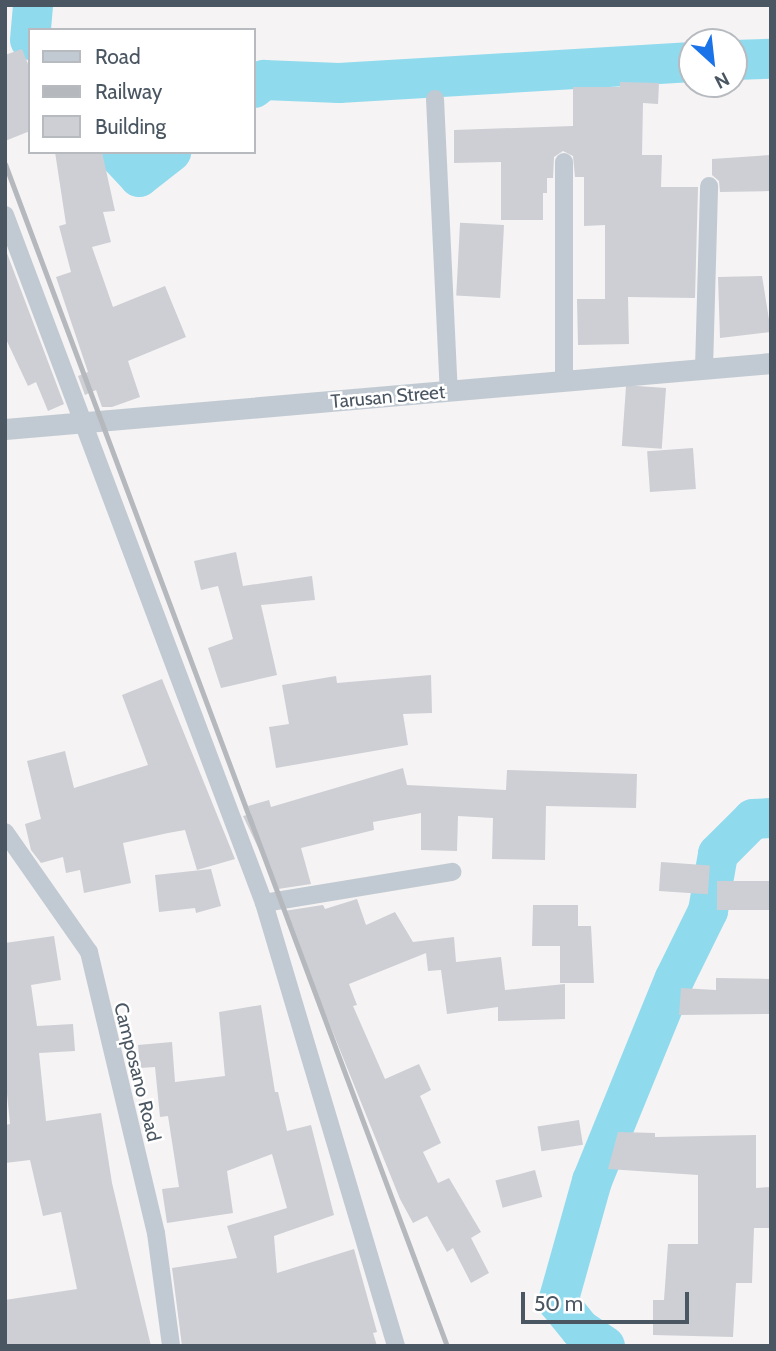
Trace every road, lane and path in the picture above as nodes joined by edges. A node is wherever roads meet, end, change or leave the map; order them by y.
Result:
1 (435, 99) dead end
2 (564, 162) dead end
3 (709, 186) dead end
4 (5, 215) edge
5 (771, 363) edge
6 (704, 369) junction
7 (564, 381) junction
8 (449, 393) junction
9 (85, 421) junction
10 (5, 429) edge
11 (9, 841) edge
12 (452, 872) dead end
13 (264, 903) junction
14 (171, 1346) edge
15 (396, 1346) edge

1 - 8 street
2 - 7 street
3 - 6 street
4 - 9 street
5 - 6 street, Tarusan Street
6 - 7 street, Tarusan Street
7 - 8 street, Tarusan Street
8 - 9 street, Tarusan Street
9 - 10 street, Tarusan Street
9 - 13 street
11 - 14 street, Camposano Road
12 - 13 street
13 - 15 street

